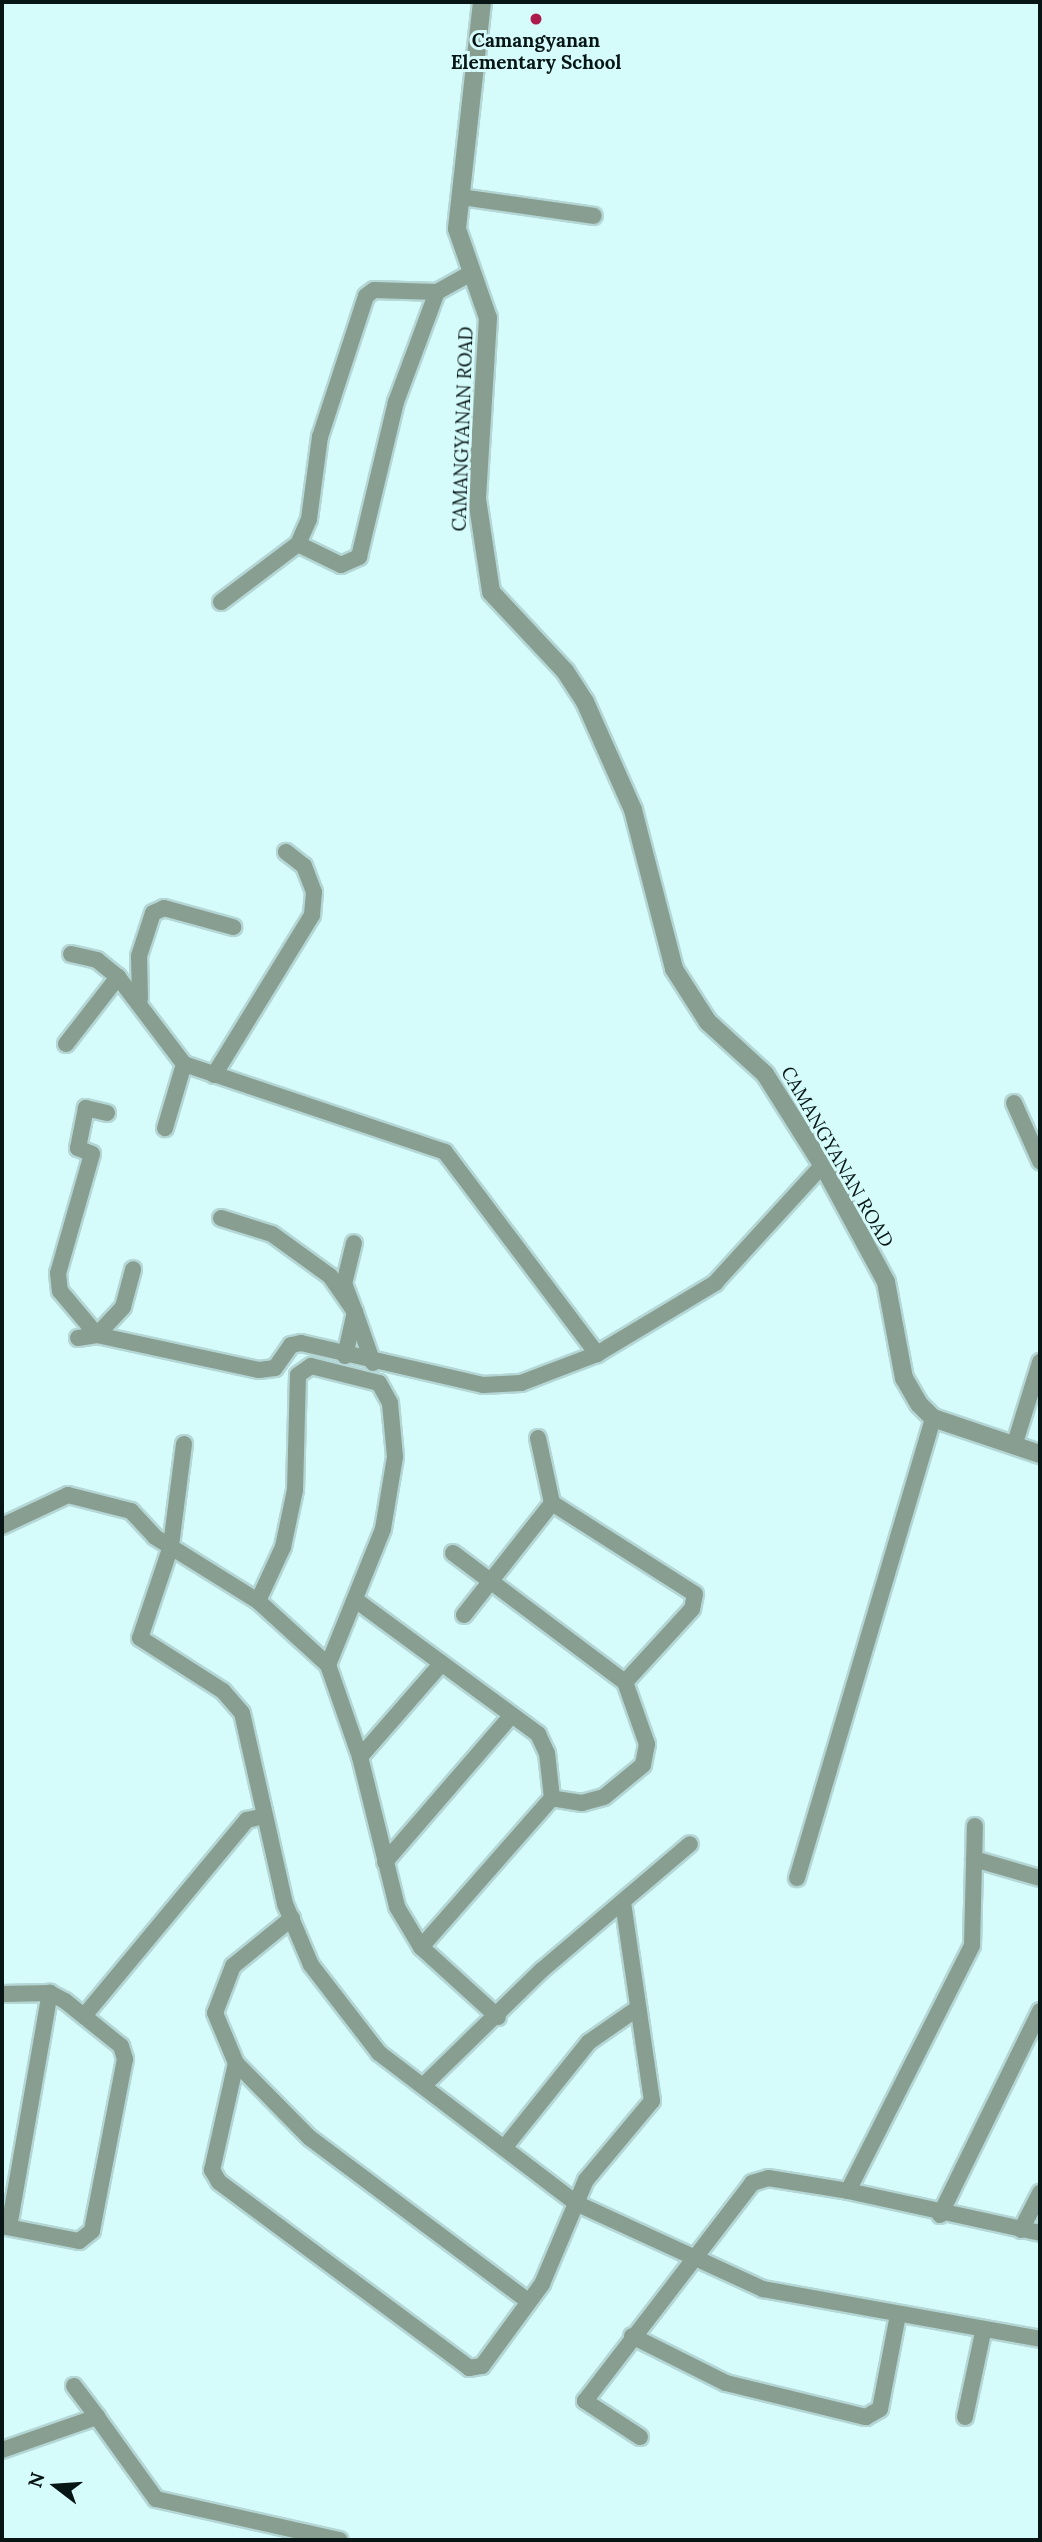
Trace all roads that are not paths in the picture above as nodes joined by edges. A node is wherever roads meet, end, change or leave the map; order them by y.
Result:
1 (482, 2) edge
2 (461, 197) junction
3 (594, 216) dead end
4 (469, 274) junction
5 (437, 292) junction
6 (298, 544) junction
7 (222, 602) dead end
8 (286, 852) dead end
9 (233, 927) dead end
10 (71, 954) dead end
11 (118, 976) junction
12 (140, 999) junction
13 (66, 1044) dead end
14 (184, 1065) junction
15 (214, 1075) junction
16 (1014, 1102) dead end
17 (107, 1113) dead end
18 (165, 1128) dead end
19 (1040, 1161) edge
20 (822, 1166) junction
21 (221, 1218) dead end
22 (354, 1243) dead end
23 (133, 1269) dead end
24 (355, 1312) junction
25 (97, 1335) junction
26 (78, 1338) dead end
27 (597, 1354) junction
28 (345, 1356) junction
29 (1040, 1362) edge
30 (373, 1363) junction
31 (933, 1418) junction
32 (538, 1438) dead end
33 (1015, 1443) junction
34 (184, 1444) dead end
35 (1040, 1454) edge
36 (552, 1503) junction
37 (2, 1526) edge
38 (171, 1546) junction
39 (453, 1553) dead end
40 (491, 1581) junction
41 (258, 1601) junction
42 (356, 1601) junction
43 (464, 1615) dead end
44 (440, 1664) junction
45 (328, 1665) junction
46 (625, 1682) junction
47 (512, 1715) junction
48 (360, 1757) junction
49 (552, 1798) junction
50 (265, 1816) junction
51 (975, 1826) dead end
52 (690, 1844) dead end
53 (974, 1859) junction
54 (385, 1862) junction
55 (797, 1878) dead end
56 (1040, 1878) edge
57 (623, 1902) junction
58 (292, 1918) junction
59 (421, 1947) junction
60 (50, 1993) junction
61 (2, 1994) edge
62 (638, 2008) junction
63 (1040, 2011) edge
64 (84, 2017) junction
65 (498, 2017) junction
66 (236, 2063) junction
67 (423, 2086) junction
68 (504, 2148) junction
69 (848, 2191) junction
70 (1040, 2193) edge
71 (576, 2203) junction
72 (940, 2215) junction
73 (5, 2227) edge
74 (1021, 2230) junction
75 (1040, 2234) edge
76 (695, 2257) junction
77 (528, 2301) junction
78 (898, 2315) junction
79 (983, 2332) junction
80 (632, 2336) junction
81 (1040, 2339) edge
82 (74, 2386) dead end
83 (97, 2417) junction
84 (965, 2417) dead end
85 (640, 2437) dead end
86 (2, 2450) edge
87 (339, 2540) edge

1 - 2 street, CAMANGYANAN ROAD
2 - 3 street
2 - 4 street, CAMANGYANAN ROAD
4 - 5 street
4 - 20 street, CAMANGYANAN ROAD
5 - 6 street
5 - 6 street
6 - 7 street
8 - 15 street
9 - 12 street
10 - 11 street
11 - 12 street
11 - 13 street
12 - 14 street
14 - 15 street
14 - 18 street
15 - 27 street
16 - 19 street
17 - 25 street
20 - 27 street
20 - 31 street, CAMANGYANAN ROAD
21 - 24 street
22 - 24 street
23 - 25 street
24 - 28 street
24 - 30 street
25 - 26 street
25 - 28 street
27 - 30 street
28 - 30 street
29 - 33 street
31 - 33 street
31 - 55 street
32 - 36 street
33 - 35 street
34 - 38 street
36 - 40 street
36 - 46 street
37 - 38 street
38 - 41 street
38 - 50 street
39 - 40 street
40 - 43 street
40 - 46 street
41 - 42 street
41 - 45 street
42 - 44 street
42 - 45 street
44 - 47 street
44 - 48 street
45 - 48 street
46 - 49 street
47 - 49 street
47 - 54 street
48 - 54 street
49 - 59 street
50 - 58 street
50 - 64 street
51 - 53 street
52 - 57 street
53 - 56 street
53 - 69 street
54 - 59 street
57 - 62 street
57 - 65 street
58 - 66 street
58 - 67 street
59 - 65 street
60 - 61 street
60 - 64 street
60 - 73 street
62 - 68 street
62 - 71 street
63 - 72 street
64 - 73 street
65 - 67 street
66 - 77 street
66 - 77 street
67 - 68 street
68 - 71 street
69 - 72 street
69 - 76 street
70 - 74 street
71 - 76 street
71 - 77 street
72 - 74 street
74 - 75 street
76 - 78 street
76 - 80 street
78 - 79 street
78 - 80 street
79 - 81 street
79 - 84 street
80 - 85 street
82 - 83 street
83 - 86 street
83 - 87 street

